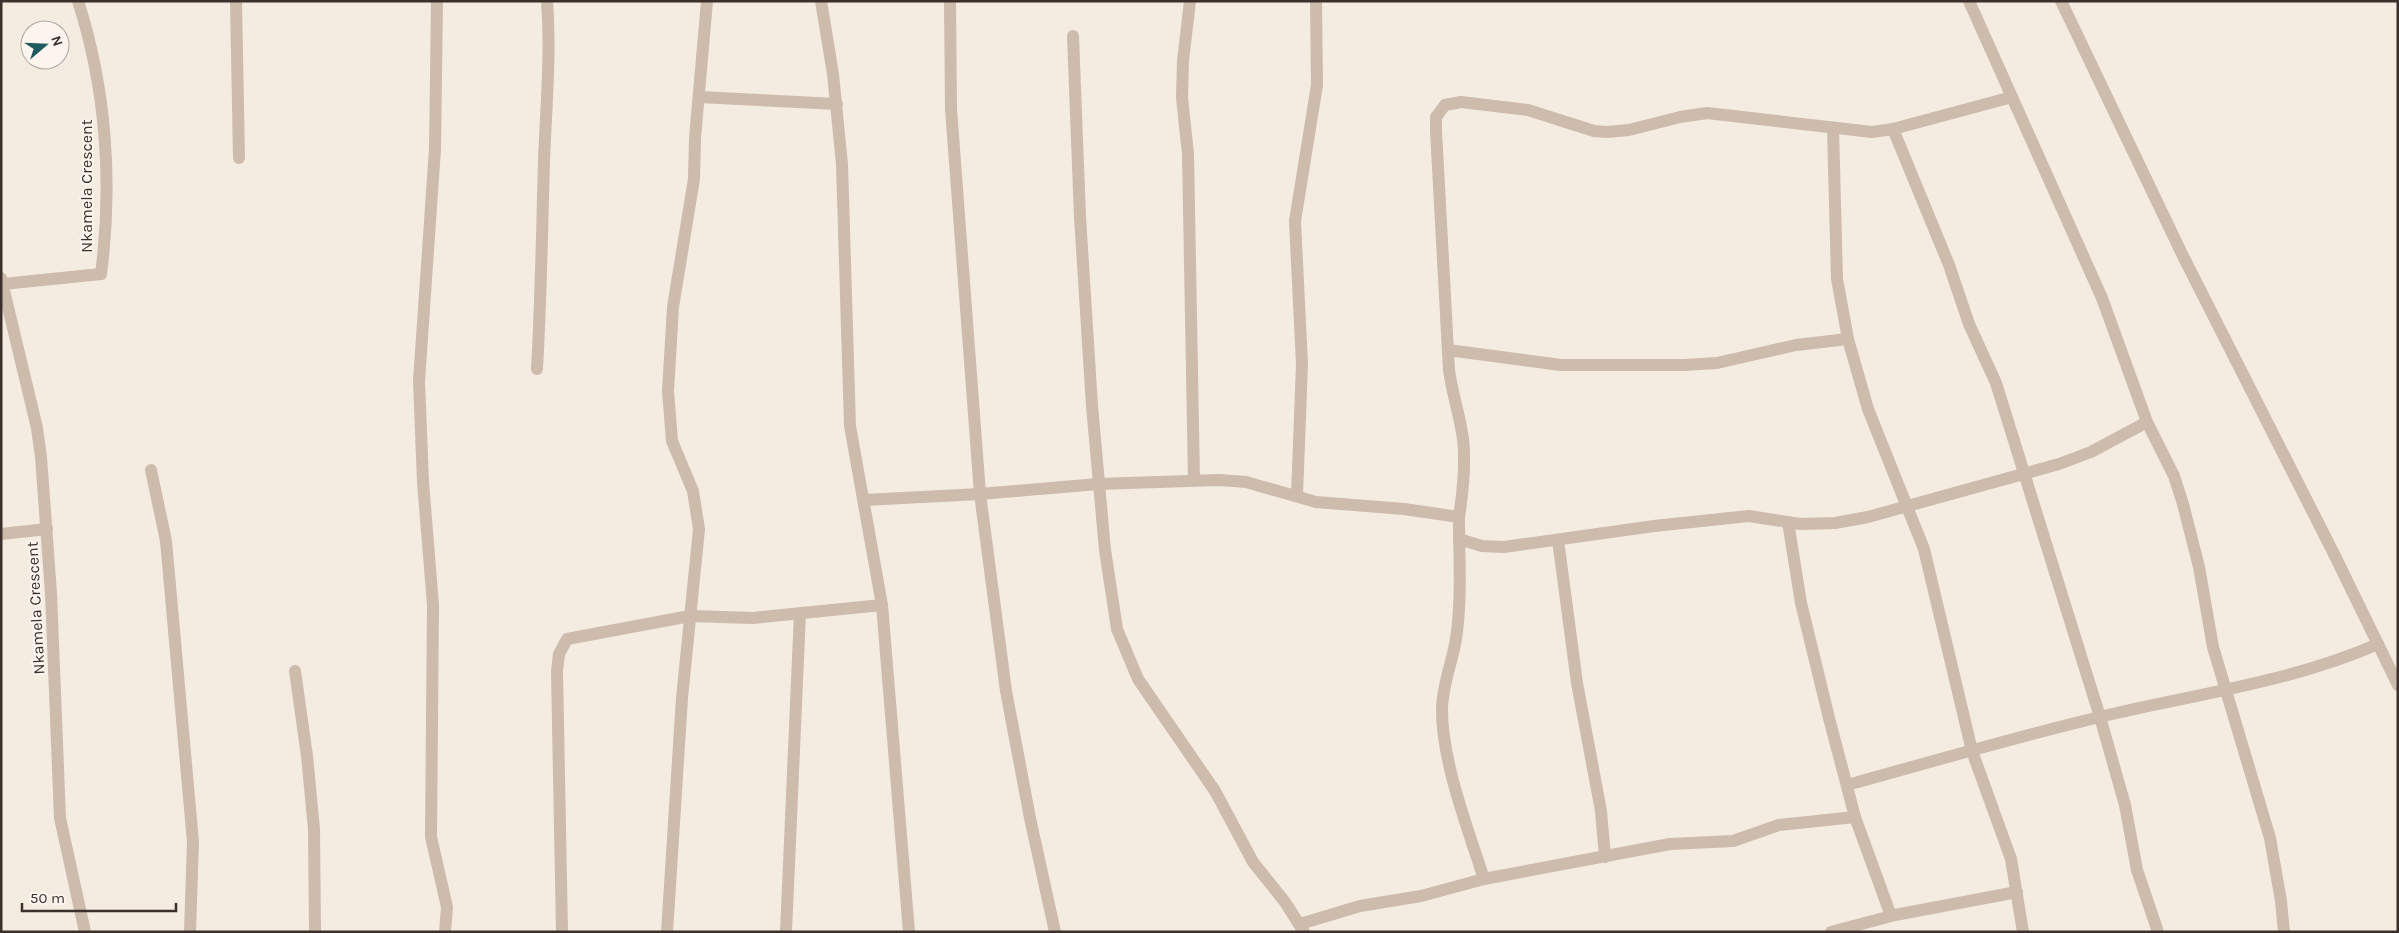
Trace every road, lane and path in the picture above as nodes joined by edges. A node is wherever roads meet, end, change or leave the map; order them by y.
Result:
1 (78, 1) edge
2 (236, 1) edge
3 (436, 1) edge
4 (548, 1) edge
5 (707, 1) edge
6 (821, 1) edge
7 (950, 1) edge
8 (1190, 1) edge
9 (1316, 1) edge
10 (1969, 1) edge
11 (2061, 1) edge
12 (1073, 36) dead end
13 (2012, 97) junction
14 (699, 98) junction
15 (837, 104) junction
16 (1833, 128) junction
17 (1893, 129) junction
18 (239, 158) dead end
19 (2, 281) edge
20 (1848, 339) junction
21 (1448, 350) junction
22 (536, 369) dead end
23 (2148, 422) junction
24 (151, 470) dead end
25 (2026, 474) junction
26 (1194, 480) junction
27 (1098, 484) junction
28 (980, 494) junction
29 (1297, 496) junction
30 (864, 500) junction
31 (1909, 506) junction
32 (1459, 517) junction
33 (1788, 522) junction
34 (47, 529) junction
35 (1, 534) edge
36 (1460, 539) junction
37 (1558, 540) junction
38 (882, 605) junction
39 (800, 613) junction
40 (690, 616) junction
41 (2378, 644) junction
42 (295, 671) dead end
43 (2398, 685) edge
44 (2227, 690) junction
45 (2100, 717) junction
46 (1972, 751) junction
47 (1847, 785) junction
48 (1855, 817) junction
49 (1605, 857) junction
50 (1484, 880) junction
51 (2017, 892) junction
52 (1891, 916) junction
53 (1302, 928) edge
54 (85, 932) edge
55 (190, 932) edge
56 (315, 932) edge
57 (445, 932) edge
58 (562, 932) edge
59 (667, 932) edge
60 (786, 932) edge
61 (909, 932) edge
62 (1055, 932) edge
63 (1831, 932) edge
64 (2023, 932) edge
65 (2158, 932) edge
66 (2284, 932) edge

1 - 19 street, Nkamela Crescent
2 - 18 street
3 - 57 street
4 - 22 street
5 - 14 street
6 - 15 street
7 - 28 street
8 - 26 street
9 - 29 street
10 - 13 street
11 - 41 street
12 - 27 street
13 - 17 street
13 - 23 street
14 - 15 street
14 - 40 street
15 - 30 street
16 - 17 street
16 - 20 street
16 - 21 street
17 - 25 street
19 - 34 street, Nkamela Crescent
20 - 21 street
20 - 31 street
21 - 32 street
23 - 25 street
23 - 44 street
24 - 55 street
25 - 31 street
25 - 45 street
26 - 27 street
26 - 29 street
27 - 28 street
27 - 53 street
28 - 30 street
28 - 62 street
29 - 32 street
30 - 38 street
31 - 33 street
31 - 46 street
32 - 36 street
33 - 37 street
33 - 47 street
34 - 35 street
34 - 54 street, Nkamela Crescent
36 - 37 street
36 - 50 street
37 - 49 street
38 - 39 street
38 - 61 street
39 - 40 street
39 - 60 street
40 - 58 street
40 - 59 street
41 - 43 street
41 - 44 street
42 - 56 street
44 - 45 street
44 - 66 street
45 - 46 street
45 - 65 street
46 - 47 street
46 - 51 street
47 - 48 street
48 - 49 street
48 - 52 street
49 - 50 street
50 - 53 street
51 - 52 street
51 - 64 street
52 - 63 street

